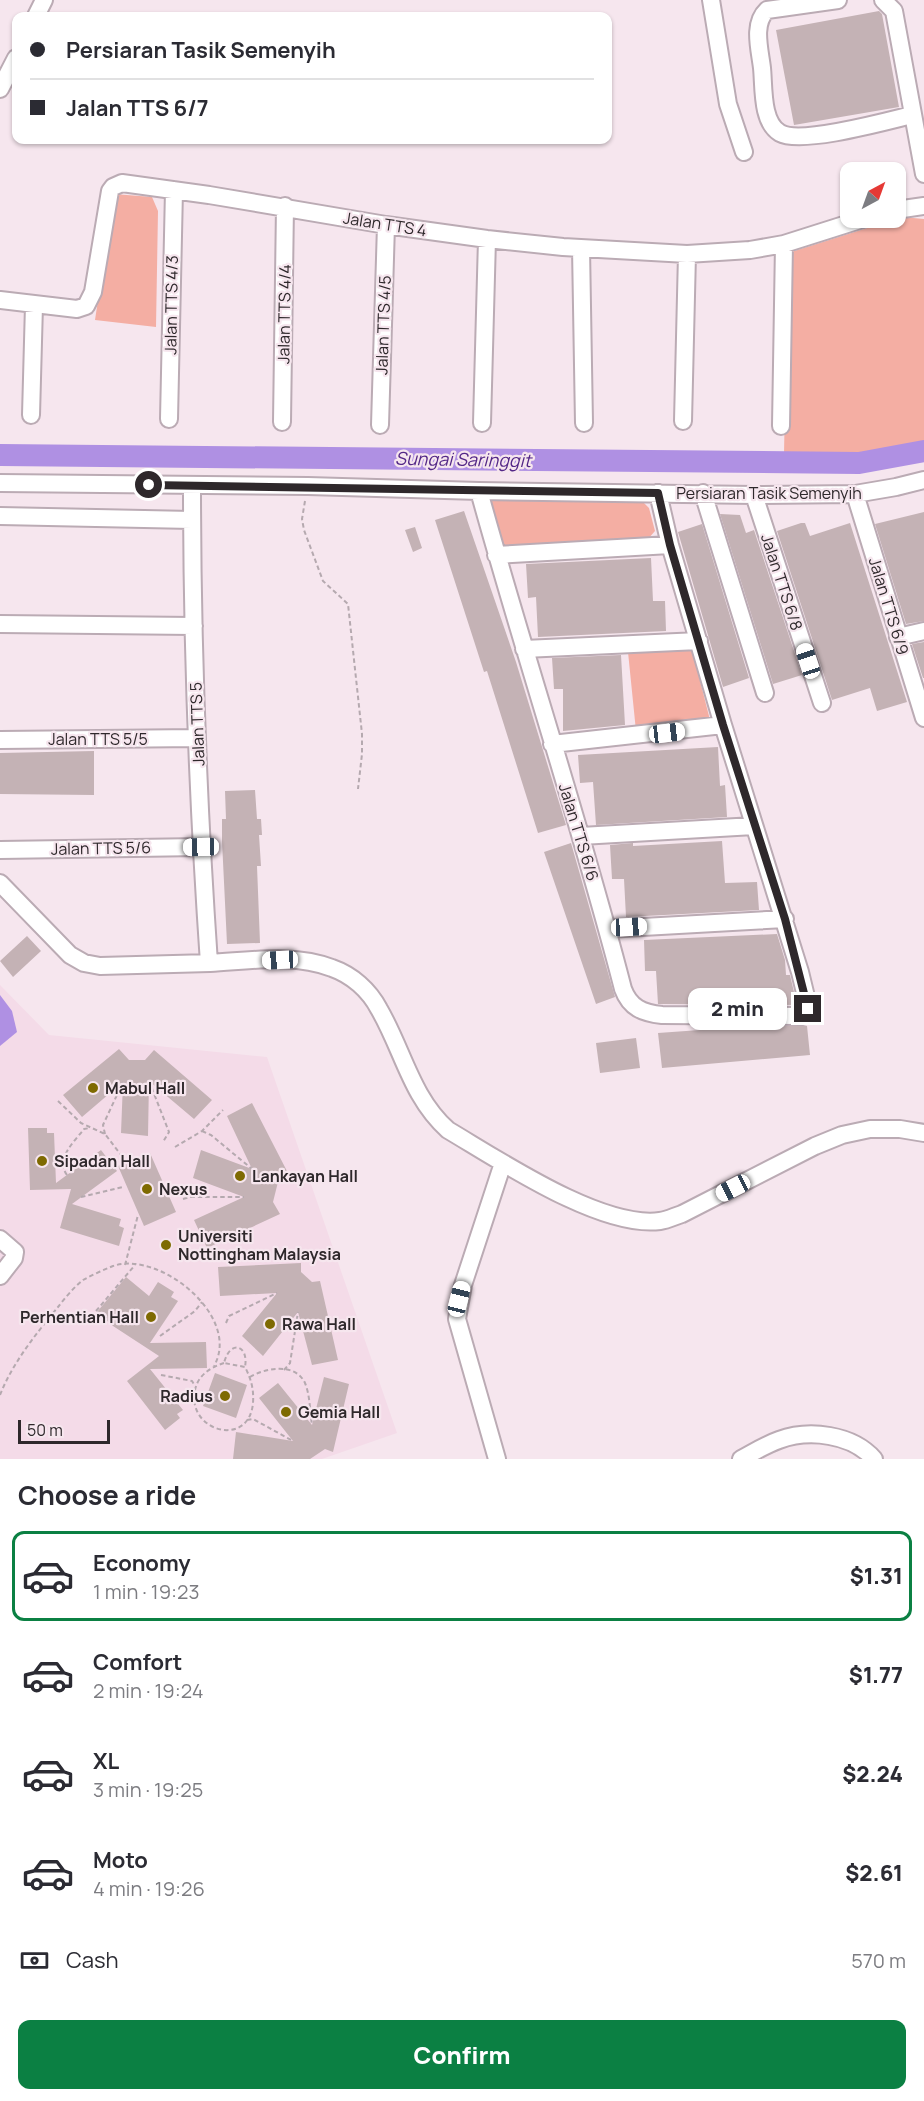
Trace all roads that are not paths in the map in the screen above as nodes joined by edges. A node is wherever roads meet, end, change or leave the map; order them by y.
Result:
1 (711, 0) edge
2 (838, 0) edge
3 (883, 0) edge
4 (12, 66) edge
5 (0, 89) edge
6 (912, 115) junction
7 (744, 152) dead end
8 (924, 174) edge
9 (174, 190) junction
10 (285, 206) junction
11 (924, 206) edge
12 (906, 209) edge
13 (386, 225) junction
14 (840, 226) edge
15 (487, 239) junction
16 (784, 244) junction
17 (581, 248) junction
18 (687, 254) junction
19 (0, 300) edge
20 (34, 305) junction
21 (31, 415) dead end
22 (169, 419) dead end
23 (683, 421) dead end
24 (282, 422) dead end
25 (482, 423) dead end
26 (584, 423) dead end
27 (380, 425) dead end
28 (781, 426) dead end
29 (924, 480) edge
30 (0, 483) edge
31 (192, 485) junction
32 (479, 491) junction
33 (658, 493) junction
34 (703, 494) junction
35 (855, 494) junction
36 (754, 495) junction
37 (0, 516) edge
38 (192, 520) junction
39 (670, 545) junction
40 (496, 555) junction
41 (0, 624) edge
42 (194, 626) junction
43 (924, 631) edge
44 (898, 637) junction
45 (699, 641) junction
46 (524, 649) junction
47 (765, 693) dead end
48 (822, 703) dead end
49 (924, 718) edge
50 (723, 725) junction
51 (197, 738) junction
52 (0, 740) edge
53 (552, 744) junction
54 (754, 826) junction
55 (582, 836) junction
56 (201, 847) junction
57 (0, 850) edge
58 (0, 883) edge
59 (785, 919) junction
60 (607, 929) junction
61 (209, 963) junction
62 (924, 1133) edge
63 (504, 1163) junction
64 (0, 1239) edge
65 (0, 1276) edge
66 (498, 1459) edge
67 (741, 1459) edge
68 (874, 1459) edge

1 - 7 street
2 - 6 street
3 - 6 street
4 - 5 street
6 - 8 street
9 - 10 street, Jalan TTS 4
9 - 20 street, Jalan TTS 4
9 - 22 street, Jalan TTS 4/3
10 - 13 street, Jalan TTS 4
10 - 24 street, Jalan TTS 4/4
11 - 12 street
13 - 15 street, Jalan TTS 4
13 - 27 street, Jalan TTS 4/5
14 - 16 street, Jalan TTS 4
15 - 17 street, Jalan TTS 4
15 - 25 street
16 - 18 street, Jalan TTS 4
16 - 28 street
17 - 18 street, Jalan TTS 4
17 - 26 street
18 - 23 street
19 - 20 street, Jalan TTS 4
20 - 21 street
29 - 35 street, Persiaran Tasik Semenyih
30 - 31 street, Persiaran Tasik Semenyih
31 - 32 street, Persiaran Tasik Semenyih
31 - 38 street, Jalan TTS 5
32 - 33 street, Persiaran Tasik Semenyih
32 - 40 street, Jalan TTS 6/6
33 - 34 street, Persiaran Tasik Semenyih
33 - 39 street
34 - 36 street, Persiaran Tasik Semenyih
34 - 47 street
35 - 36 street, Persiaran Tasik Semenyih
35 - 44 street, Jalan TTS 6/9
36 - 48 street, Jalan TTS 6/8
37 - 38 street
38 - 42 street, Jalan TTS 5
39 - 40 street
39 - 45 street
40 - 46 street, Jalan TTS 6/6
41 - 42 street
42 - 51 street, Jalan TTS 5
43 - 44 street
44 - 49 street, Jalan TTS 6/9
45 - 46 street
45 - 50 street
46 - 53 street, Jalan TTS 6/6
50 - 53 street
50 - 54 street
51 - 52 street, Jalan TTS 5/5
51 - 56 street, Jalan TTS 5
53 - 55 street, Jalan TTS 6/6
54 - 55 street
54 - 59 street
55 - 60 street, Jalan TTS 6/6
56 - 57 street, Jalan TTS 5/6
56 - 61 street, Jalan TTS 5
58 - 61 street
59 - 60 street
59 - 60 street, Jalan TTS 6/6
61 - 63 street
62 - 63 street
63 - 66 street
64 - 65 street
67 - 68 street

